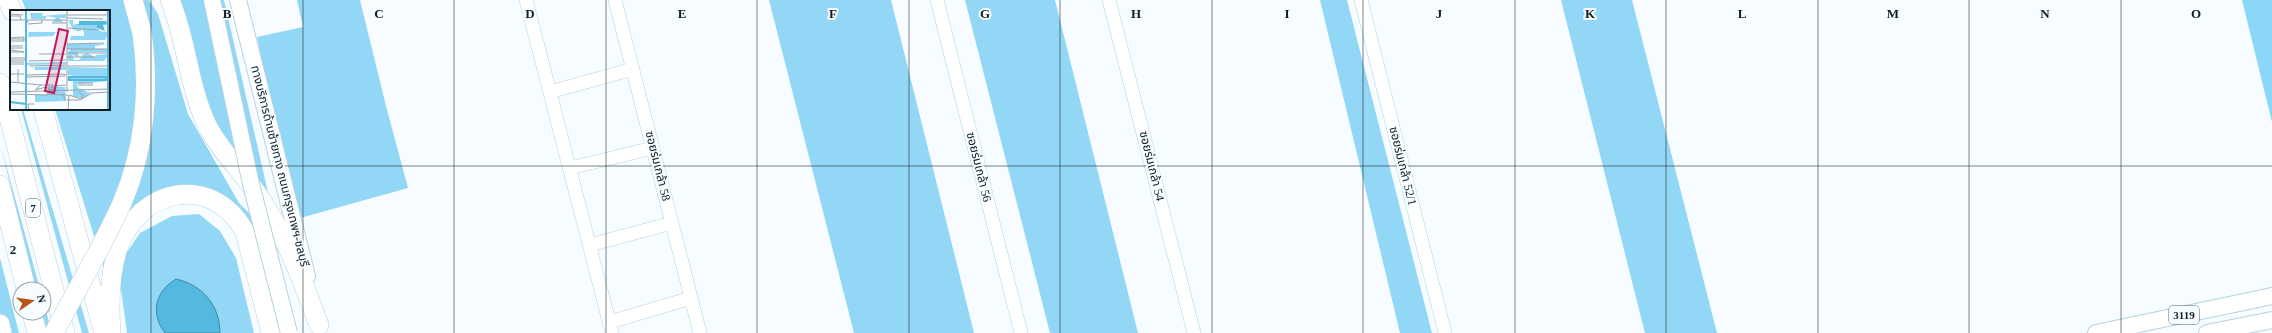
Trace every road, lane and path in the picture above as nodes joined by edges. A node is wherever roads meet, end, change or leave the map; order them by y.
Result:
1 (8, 0) edge
2 (133, 0) edge
3 (170, 0) edge
4 (212, 0) edge
5 (238, 0) edge
6 (526, 0) edge
7 (615, 0) edge
8 (937, 0) edge
9 (1109, 0) edge
10 (1361, 0) edge
11 (12, 10) edge
12 (633, 69) junction
13 (0, 83) edge
14 (550, 92) junction
15 (43, 110) edge
16 (653, 148) junction
17 (570, 168) junction
18 (0, 185) edge
19 (672, 223) junction
20 (590, 245) junction
21 (24, 281) edge
22 (2272, 296) edge
23 (691, 298) junction
24 (2272, 320) edge
25 (34, 321) edge
26 (0, 324) edge
27 (611, 328) edge
28 (320, 329) edge
29 (2, 333) edge
30 (37, 333) edge
31 (54, 333) edge
32 (66, 333) edge
33 (104, 333) edge
34 (111, 333) edge
35 (271, 333) edge
36 (289, 333) edge
37 (700, 333) edge
38 (1021, 333) edge
39 (1194, 333) edge
40 (1445, 333) edge
41 (2096, 333) edge
42 (2207, 333) edge

1 - 11 highway
2 - 31 highway, bridge
3 - 28 highway
4 - 36 main road, bridge
5 - 28 main road, ทางบริการด้านซ้ายทาง ถนนกรุงเทพฯ-ชลบุรี
6 - 14 street
7 - 12 street, ซอยร่มเกล้า 58
8 - 38 street, ซอยร่มเกล้า 56
9 - 39 street, ซอยร่มเกล้า 54
10 - 40 street, ซอยร่มเกล้า 52/1
12 - 14 street
12 - 16 street, ซอยร่มเกล้า 58
13 - 32 highway, 7
14 - 17 street
15 - 33 highway
16 - 17 street
16 - 19 street, ซอยร่มเกล้า 58
17 - 20 street
18 - 21 highway, 7
19 - 20 street
19 - 23 street, ซอยร่มเกล้า 58
20 - 27 street
22 - 41 main road, 3119
23 - 27 street
23 - 37 street, ซอยร่มเกล้า 58
24 - 42 main road, 3119
25 - 30 highway
26 - 29 highway
34 - 35 highway

